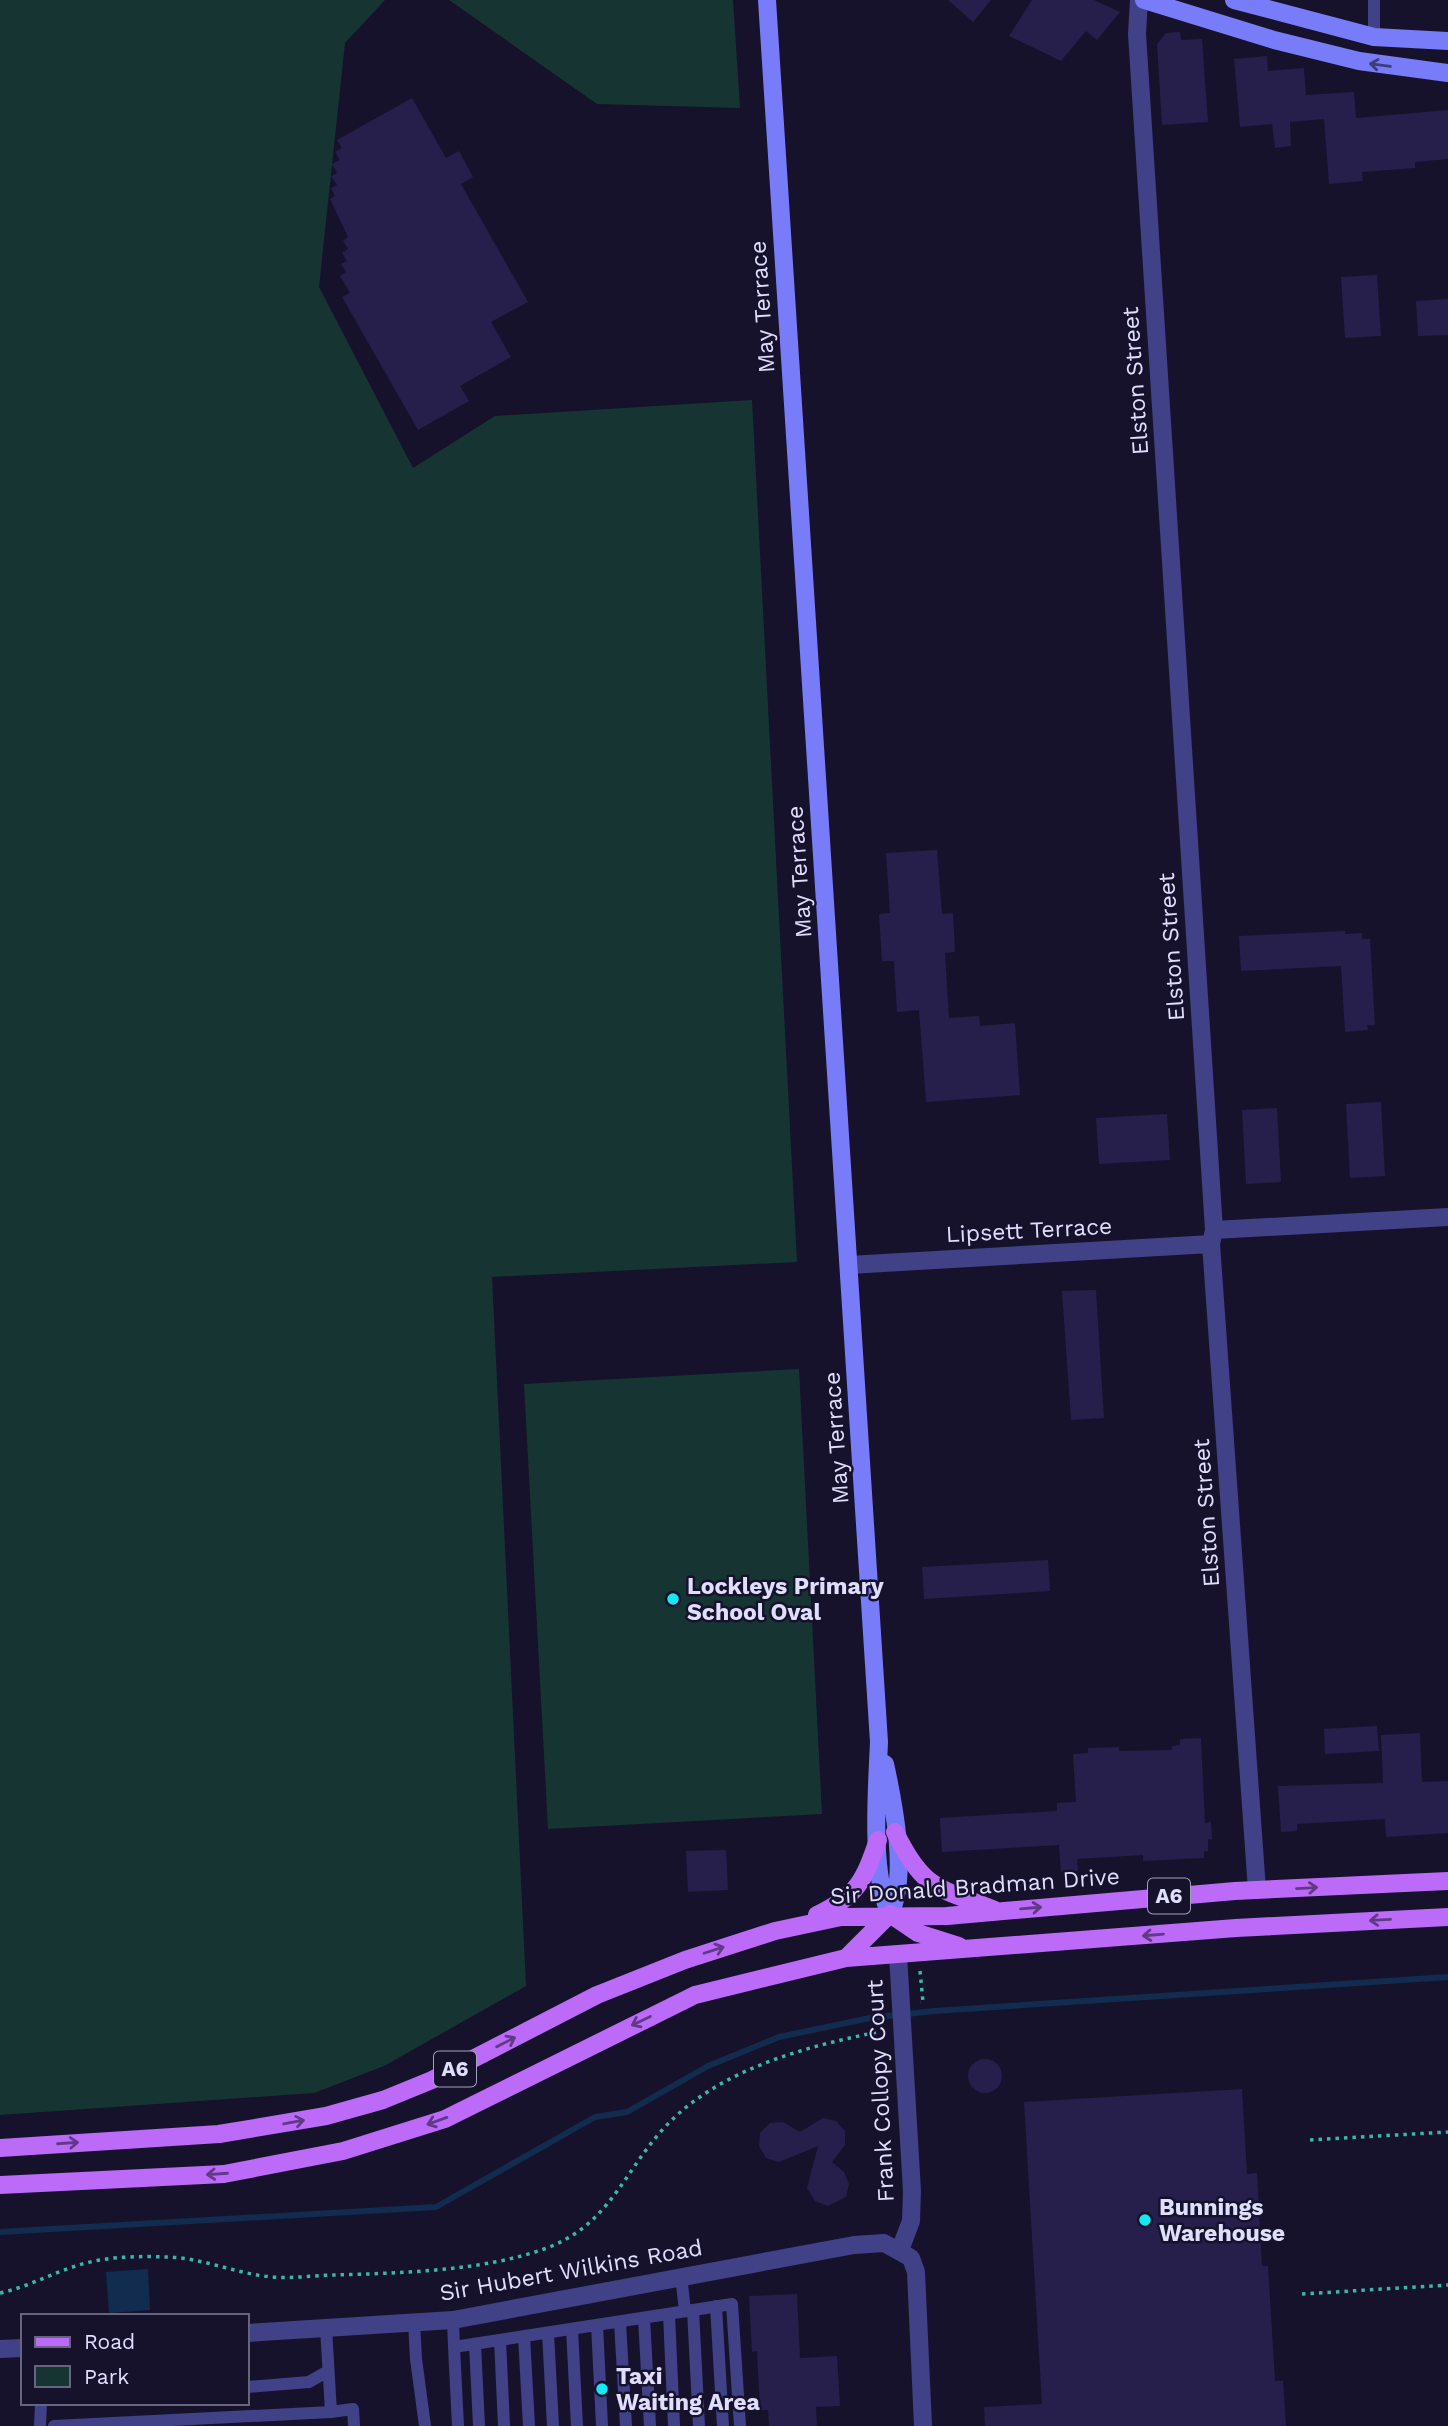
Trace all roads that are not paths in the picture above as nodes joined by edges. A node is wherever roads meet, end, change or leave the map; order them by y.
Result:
1 (767, 0) edge
2 (1142, 0) edge
3 (1234, 0) edge
4 (1374, 0) edge
5 (1374, 37) junction
6 (1448, 41) edge
7 (1448, 73) edge
8 (1448, 1217) edge
9 (1213, 1237) junction
10 (849, 1265) junction
11 (879, 1742) junction
12 (895, 1832) junction
13 (878, 1840) junction
14 (1448, 1881) edge
15 (1257, 1891) junction
16 (998, 1911) junction
17 (890, 1914) junction
18 (1448, 1917) edge
19 (788, 1928) junction
20 (974, 1950) junction
21 (898, 1955) junction
22 (846, 1958) junction
23 (0, 2148) edge
24 (0, 2185) edge
25 (900, 2250) junction
26 (681, 2275) junction
27 (716, 2306) junction
28 (689, 2311) junction
29 (669, 2314) junction
30 (644, 2318) junction
31 (453, 2319) junction
32 (414, 2322) junction
33 (620, 2322) junction
34 (597, 2325) junction
35 (326, 2328) junction
36 (572, 2329) junction
37 (248, 2333) edge
38 (548, 2333) junction
39 (524, 2336) junction
40 (500, 2340) junction
41 (475, 2344) junction
42 (454, 2347) junction
43 (21, 2348) edge
44 (0, 2349) edge
45 (328, 2371) junction
46 (248, 2387) edge
47 (41, 2405) edge
48 (331, 2412) junction
49 (40, 2426) edge
50 (54, 2426) edge
51 (354, 2426) edge
52 (425, 2426) edge
53 (458, 2426) edge
54 (480, 2426) edge
55 (504, 2426) edge
56 (529, 2426) edge
57 (553, 2426) edge
58 (577, 2426) edge
59 (602, 2426) edge
60 (625, 2426) edge
61 (650, 2426) edge
62 (674, 2426) edge
63 (699, 2426) edge
64 (723, 2426) edge
65 (740, 2426) edge
66 (923, 2426) edge

1 - 10 street, May Terrace
7 -> 2 street
2 - 9 street, Elston Street
3 - 5 street
4 - 5 lane
5 - 6 street
8 - 9 street, Lipsett Terrace
9 - 10 street, Lipsett Terrace
9 - 15 street, Elston Street
10 - 11 street, May Terrace
11 - 12 street, May Terrace
11 - 13 street, May Terrace
12 - 16 main road
12 - 17 street, May Terrace
13 - 17 street, May Terrace
13 - 19 main road
15 -> 14 main road, Sir Donald Bradman Drive / A6
16 -> 15 main road, Sir Donald Bradman Drive / A6
16 - 17 main road, Sir Donald Bradman Drive / A6
17 - 19 main road, Sir Donald Bradman Drive / A6
17 - 20 main road
17 - 22 main road
18 -> 20 main road, A6
23 -> 19 main road, Sir Donald Bradman Drive / A6
20 - 21 main road, A6
21 - 22 main road, A6
21 - 25 street, Frank Collopy Court
22 -> 24 main road, A6
25 - 26 street, Sir Hubert Wilkins Road
25 - 66 street
26 - 28 lane
26 - 31 street, Sir Hubert Wilkins Road
27 - 28 lane
27 - 64 lane
27 - 65 lane
28 - 29 lane
28 - 63 lane
29 - 30 lane
29 - 62 lane
30 - 33 lane
30 - 61 lane
31 - 32 street, Sir Hubert Wilkins Road
31 - 42 lane
32 - 35 street, Sir Hubert Wilkins Road
32 - 52 lane
33 - 34 lane
33 - 60 lane
34 - 36 lane
34 - 59 lane
35 - 37 street, Sir Hubert Wilkins Road
35 - 45 lane
36 - 38 lane
36 - 58 lane
38 - 39 lane
38 - 57 lane
39 - 40 lane
39 - 56 lane
40 - 41 lane
40 - 55 lane
41 - 42 lane
41 - 54 lane
42 - 53 lane
43 - 44 street
45 - 46 lane
45 - 48 lane
47 - 49 lane
48 - 50 lane
48 - 51 lane

